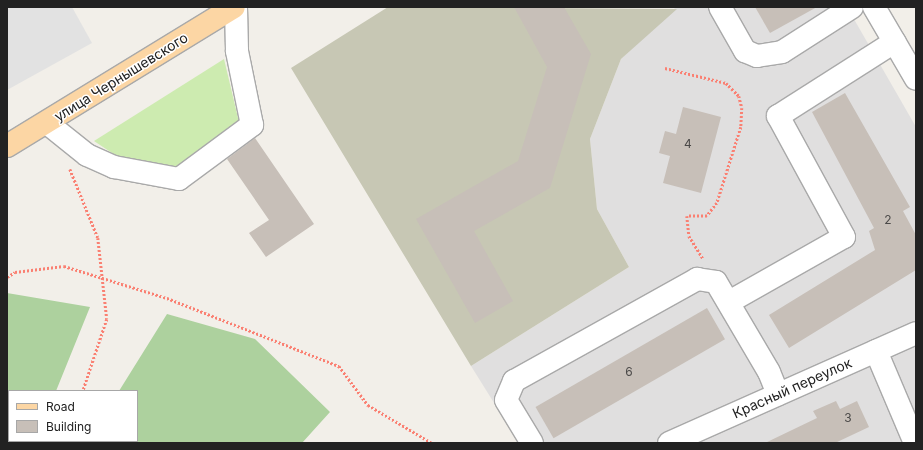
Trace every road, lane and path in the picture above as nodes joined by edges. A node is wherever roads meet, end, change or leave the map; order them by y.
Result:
1 (720, 7) edge
2 (852, 7) edge
3 (226, 9) edge
4 (880, 9) edge
5 (894, 42) junction
6 (665, 68) dead end
7 (916, 79) edge
8 (47, 123) junction
9 (72, 144) junction
10 (7, 146) edge
11 (7, 277) edge
12 (716, 282) junction
13 (729, 302) junction
14 (916, 333) edge
15 (876, 351) junction
16 (83, 390) edge
17 (778, 394) junction
18 (432, 443) edge
19 (532, 443) edge
20 (669, 443) edge
21 (915, 443) edge

1 - 2 street
3 - 8 main road, улица Чернышевского
3 - 9 street
4 - 5 street
5 - 7 street
5 - 13 street
6 - 12 path
8 - 9 street
8 - 10 main road, улица Чернышевского
9 - 16 path
11 - 18 path
12 - 13 street
12 - 19 street
13 - 17 street
14 - 15 street, Красный переулок
15 - 17 street, Красный переулок
15 - 21 street
17 - 20 street, Красный переулок

